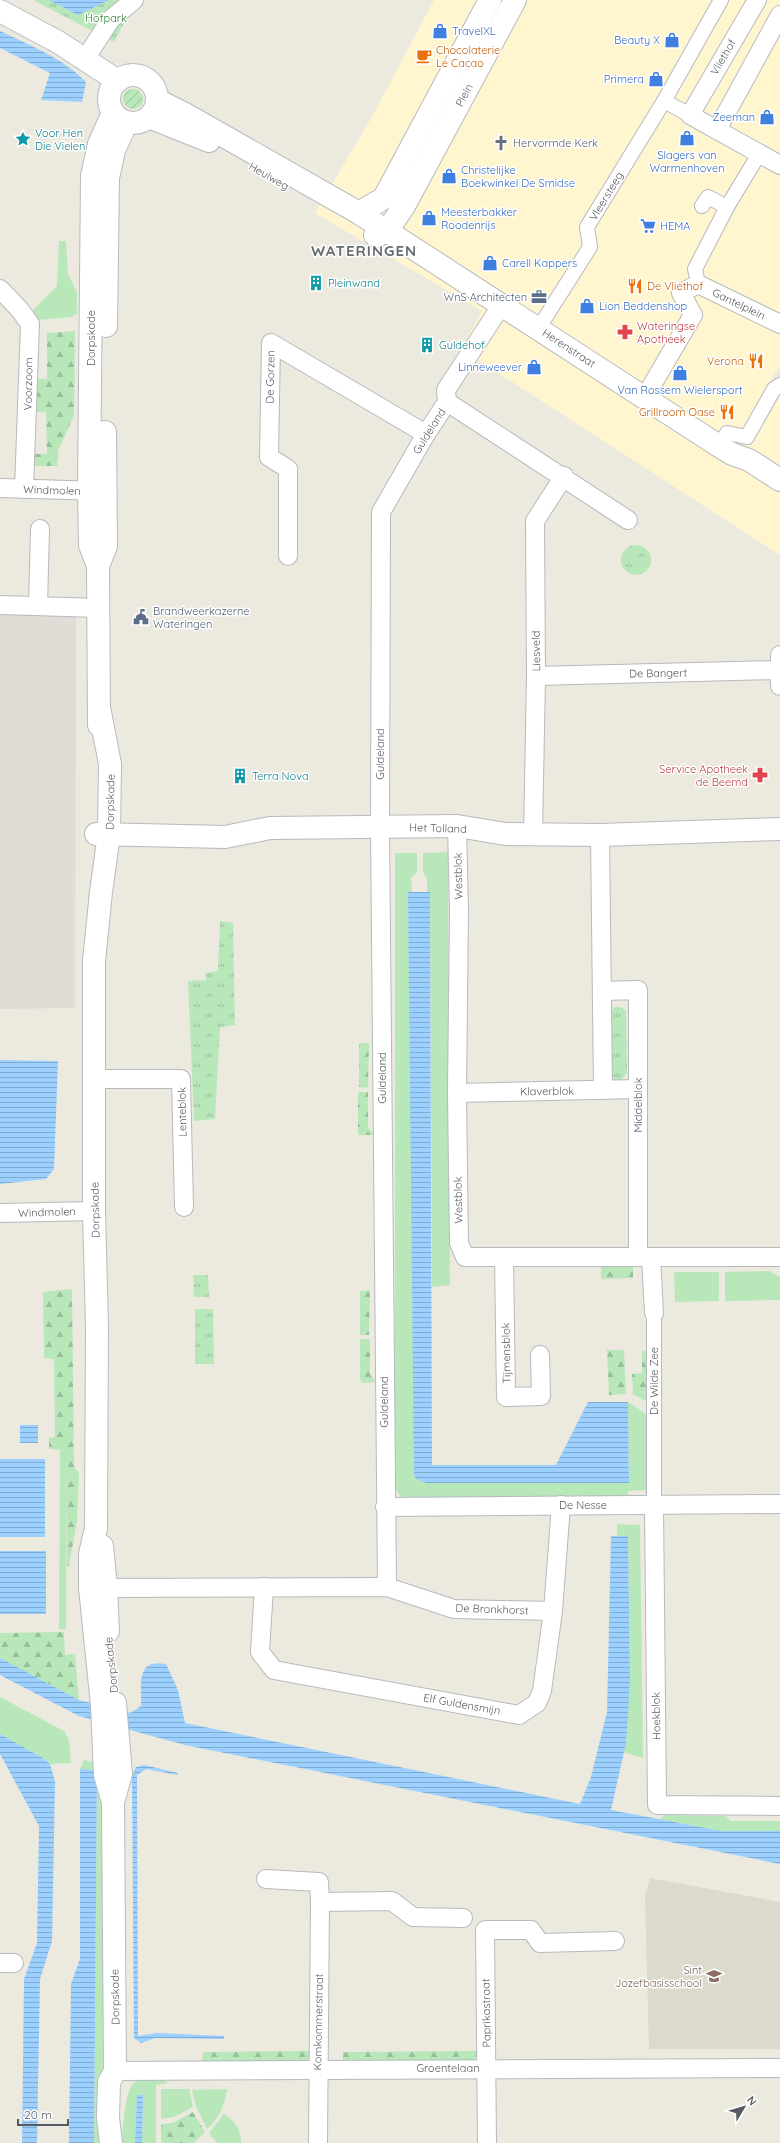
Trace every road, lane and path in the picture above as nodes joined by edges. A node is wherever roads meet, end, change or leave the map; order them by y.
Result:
1 (134, 0) edge
2 (490, 0) edge
3 (515, 0) edge
4 (722, 0) edge
5 (757, 0) edge
6 (0, 11) edge
7 (780, 15) edge
8 (85, 59) junction
9 (118, 81) junction
10 (664, 101) junction
11 (153, 109) junction
12 (690, 115) junction
13 (120, 118) junction
14 (717, 130) junction
15 (759, 154) junction
16 (780, 165) edge
17 (394, 179) junction
18 (413, 189) junction
19 (702, 206) dead end
20 (727, 207) junction
21 (359, 213) junction
22 (388, 231) junction
23 (698, 284) junction
24 (0, 290) edge
25 (501, 306) junction
26 (780, 324) edge
27 (538, 329) junction
28 (780, 385) edge
29 (645, 397) junction
30 (447, 402) junction
31 (426, 434) junction
32 (719, 446) junction
33 (564, 476) junction
34 (780, 480) edge
35 (0, 488) edge
36 (24, 489) junction
37 (97, 491) junction
38 (628, 520) dead end
39 (40, 529) dead end
40 (288, 556) dead end
41 (0, 605) edge
42 (38, 606) junction
43 (100, 608) junction
44 (780, 670) edge
45 (536, 676) junction
46 (457, 826) junction
47 (380, 827) junction
48 (780, 829) edge
49 (103, 834) junction
50 (533, 835) junction
51 (600, 835) junction
52 (602, 990) junction
53 (95, 1079) junction
54 (638, 1089) junction
55 (603, 1090) junction
56 (457, 1093) junction
57 (184, 1207) dead end
58 (94, 1211) junction
59 (0, 1213) edge
60 (504, 1257) junction
61 (645, 1257) junction
62 (780, 1257) edge
63 (654, 1314) joint
64 (540, 1355) dead end
65 (780, 1504) edge
66 (561, 1505) junction
67 (654, 1505) junction
68 (385, 1507) junction
69 (264, 1587) junction
70 (387, 1587) junction
71 (98, 1588) junction
72 (553, 1611) junction
73 (780, 1806) edge
74 (266, 1879) dead end
75 (320, 1902) junction
76 (463, 1918) dead end
77 (615, 1941) dead end
78 (318, 2068) junction
79 (486, 2068) junction
80 (780, 2068) edge
81 (115, 2071) junction
82 (112, 2143) edge
83 (318, 2143) edge
84 (487, 2143) edge

1 - 8 street
2 - 17 main road, Plein
3 - 18 main road, Plein
4 - 10 street
5 - 12 street, Vliethof
6 - 8 main road
7 - 14 street
8 - 9 main road
9 - 11 main road
9 - 13 main road
10 - 12 street
10 - 27 street, Vleersteeg
11 - 13 main road
11 - 21 main road, Heulweg
11 - 22 main road, Heulweg
12 - 14 street
13 - 37 main road, Dorpskade
14 - 15 street
15 - 16 street
15 - 20 street
17 - 18 main road
17 - 21 main road, Plein
18 - 22 main road, Plein
19 - 20 street
20 - 23 street
21 - 22 main road, Herenstraat
22 - 25 main road, Herenstraat
23 - 26 street, Gantelplein
23 - 29 street
24 - 36 street, Voorzoom
25 - 27 main road, Herenstraat
25 - 30 street, Guldeland
27 - 29 main road, Herenstraat
28 - 32 street
29 - 32 main road, Herenstraat
30 - 31 street, Guldeland
30 - 33 street
31 - 40 street, De Gorzen
31 - 47 street, Guldeland
32 - 34 main road, Herenstraat
33 - 38 street
33 - 45 street, Liesveld
35 - 36 street, Windmolen
36 - 37 street, Windmolen
37 - 43 main road, Dorpskade
39 - 42 street
41 - 42 street
42 - 43 street
43 - 49 main road, Dorpskade
44 - 45 street, De Bangert
45 - 50 street, Liesveld
46 - 47 main road, Het Tolland
46 - 50 main road, Het Tolland
46 - 56 street, Westblok
47 - 49 main road, Het Tolland
47 - 68 street, Guldeland
48 - 51 main road, Het Tolland
49 - 53 main road, Dorpskade
50 - 51 main road, Het Tolland
51 - 52 street
52 - 54 street, Middelblok
52 - 55 street
53 - 57 street, Lenteblok
53 - 58 main road, Dorpskade
54 - 55 street, Klaverblok
54 - 61 street, Middelblok
55 - 56 street, Klaverblok
56 - 60 street, Westblok
58 - 59 street, Windmolen
58 - 71 main road, Dorpskade
60 - 61 street, Westblok
60 - 64 street, Tijmensblok
61 - 62 street, Westblok
61 - 63 street, De Wilde Zee
63 - 67 street, De Wilde Zee
65 - 67 street, De Nesse
66 - 67 street, De Nesse
66 - 68 street, De Nesse
66 - 72 street, Elf Guldensmijn
67 - 73 street, Hoekblok
68 - 70 street, Guldeland
69 - 70 street
69 - 71 street
69 - 72 street, Elf Guldensmijn
70 - 72 street, De Bronkhorst
71 - 81 main road, Dorpskade
74 - 75 street, Komkommerstraat
75 - 76 street
75 - 78 street, Komkommerstraat
77 - 79 street, Paprikastraat
78 - 79 street, Groentelaan
78 - 81 street, Groentelaan
78 - 83 street, Komkommerstraat
79 - 80 street, Groentelaan
79 - 84 street, Paprikastraat
81 - 82 main road, Dorpskade

